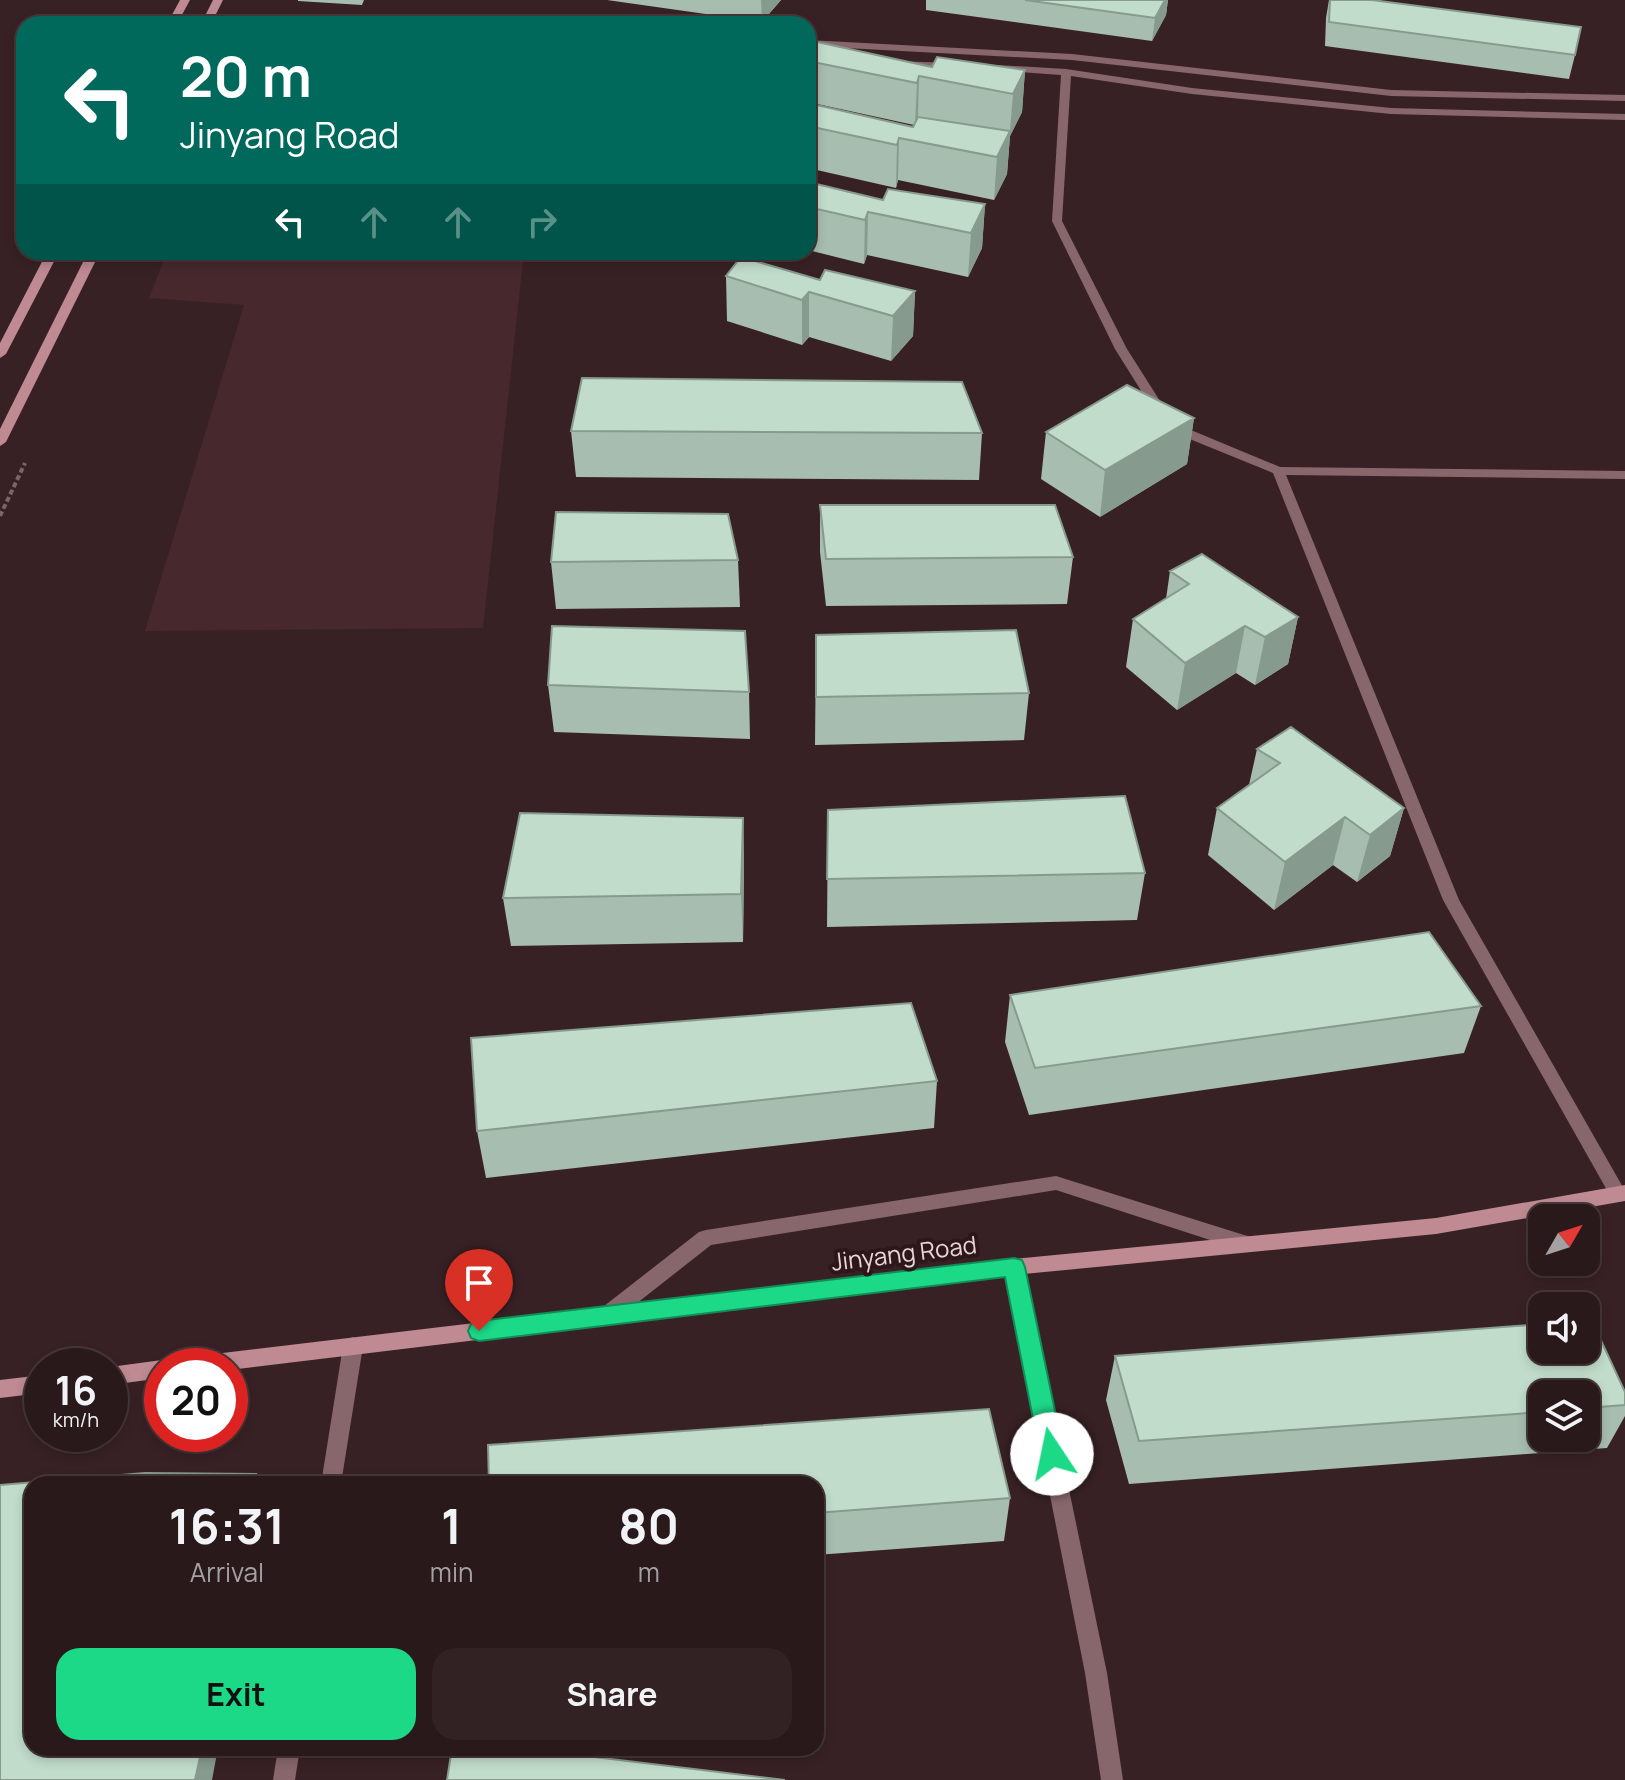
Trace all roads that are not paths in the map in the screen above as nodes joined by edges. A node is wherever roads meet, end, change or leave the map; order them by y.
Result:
1 (816, 43) edge
2 (879, 62) edge
3 (965, 66) edge
4 (980, 67) edge
5 (1066, 72) junction
6 (1625, 98) edge
7 (1625, 117) edge
8 (49, 260) edge
9 (90, 260) edge
10 (0, 354) edge
11 (0, 442) edge
12 (1278, 471) junction
13 (1625, 475) edge
14 (1622, 1193) edge
15 (1244, 1243) junction
16 (1014, 1267) junction
17 (606, 1316) junction
18 (353, 1346) junction
19 (248, 1359) edge
20 (24, 1386) edge
21 (0, 1389) edge
22 (332, 1476) edge
23 (288, 1756) edge
24 (284, 1780) edge
25 (1112, 1780) edge

1 - 6 street
2 - 3 street
4 - 5 street
5 - 7 street
5 - 12 street
8 - 10 street
9 - 11 street
12 - 13 street
12 - 14 street
14 - 15 street, Jinyang Road
15 - 16 street, Jinyang Road
15 - 17 street
16 - 17 street, Jinyang Road
16 - 25 street
17 - 18 street, Jinyang Road
18 - 19 street, Jinyang Road
18 - 22 street
20 - 21 street
23 - 24 street

